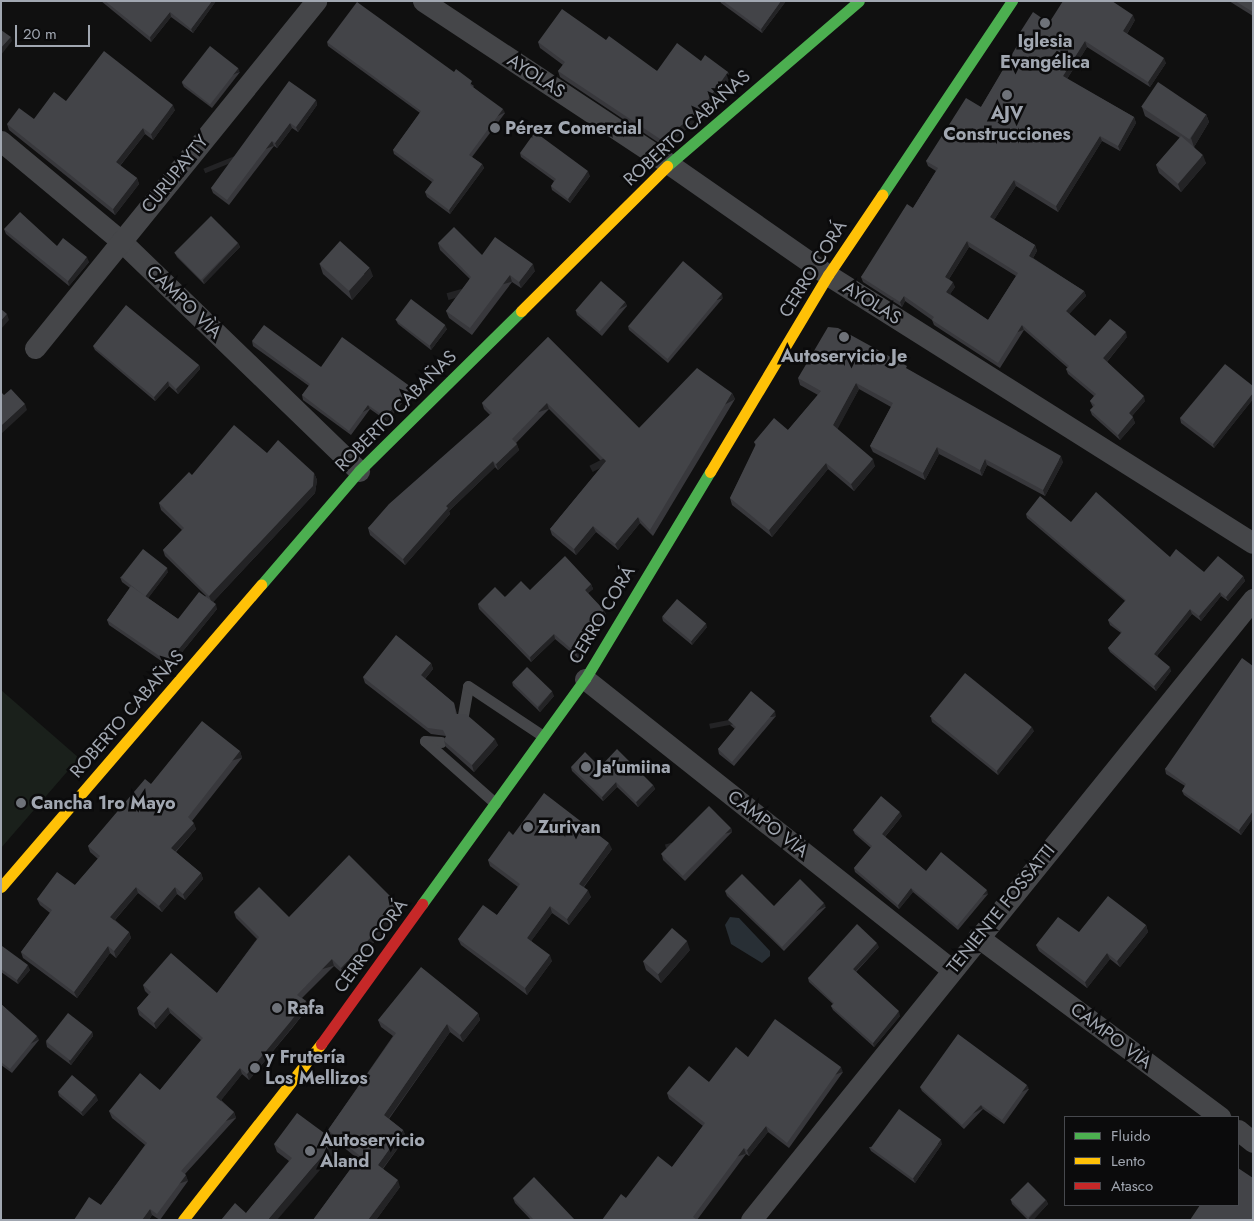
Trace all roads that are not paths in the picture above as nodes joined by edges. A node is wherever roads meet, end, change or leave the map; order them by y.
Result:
1 (316, 1) edge
2 (423, 1) edge
3 (859, 1) edge
4 (1012, 1) edge
5 (1, 141) edge
6 (670, 164) junction
7 (121, 241) junction
8 (828, 275) junction
9 (35, 348) dead end
10 (359, 471) junction
11 (1253, 543) edge
12 (1253, 599) edge
13 (585, 678) junction
14 (462, 715) edge
15 (543, 736) junction
16 (441, 742) dead end
17 (495, 803) junction
18 (1, 887) edge
19 (978, 937) junction
20 (951, 969) junction
21 (1219, 1116) edge
22 (1239, 1131) edge
23 (1253, 1142) edge
24 (183, 1220) edge
25 (751, 1220) edge

1 - 7 street, CURUPAYTY
2 - 6 street, AYOLAS
3 - 6 street, ROBERTO CABAÑAS
4 - 8 street, CERRO CORÁ
5 - 7 street, CAMPO VÌA
6 - 8 street, AYOLAS
6 - 10 street, ROBERTO CABAÑAS
7 - 9 street, CURUPAYTY
7 - 10 street, CAMPO VÌA
8 - 11 street, AYOLAS
8 - 13 street, CERRO CORÁ
10 - 18 street, ROBERTO CABAÑAS
12 - 19 street, TENIENTE FOSSATTI
13 - 15 street, CERRO CORÁ
13 - 20 street, CAMPO VÌA
14 - 15 lane
15 - 17 street, CERRO CORÁ
16 - 17 lane
17 - 24 street, CERRO CORÁ
19 - 20 street, TENIENTE FOSSATTI
19 - 21 street, CAMPO VÌA
20 - 25 street, TENIENTE FOSSATTI
22 - 23 street

